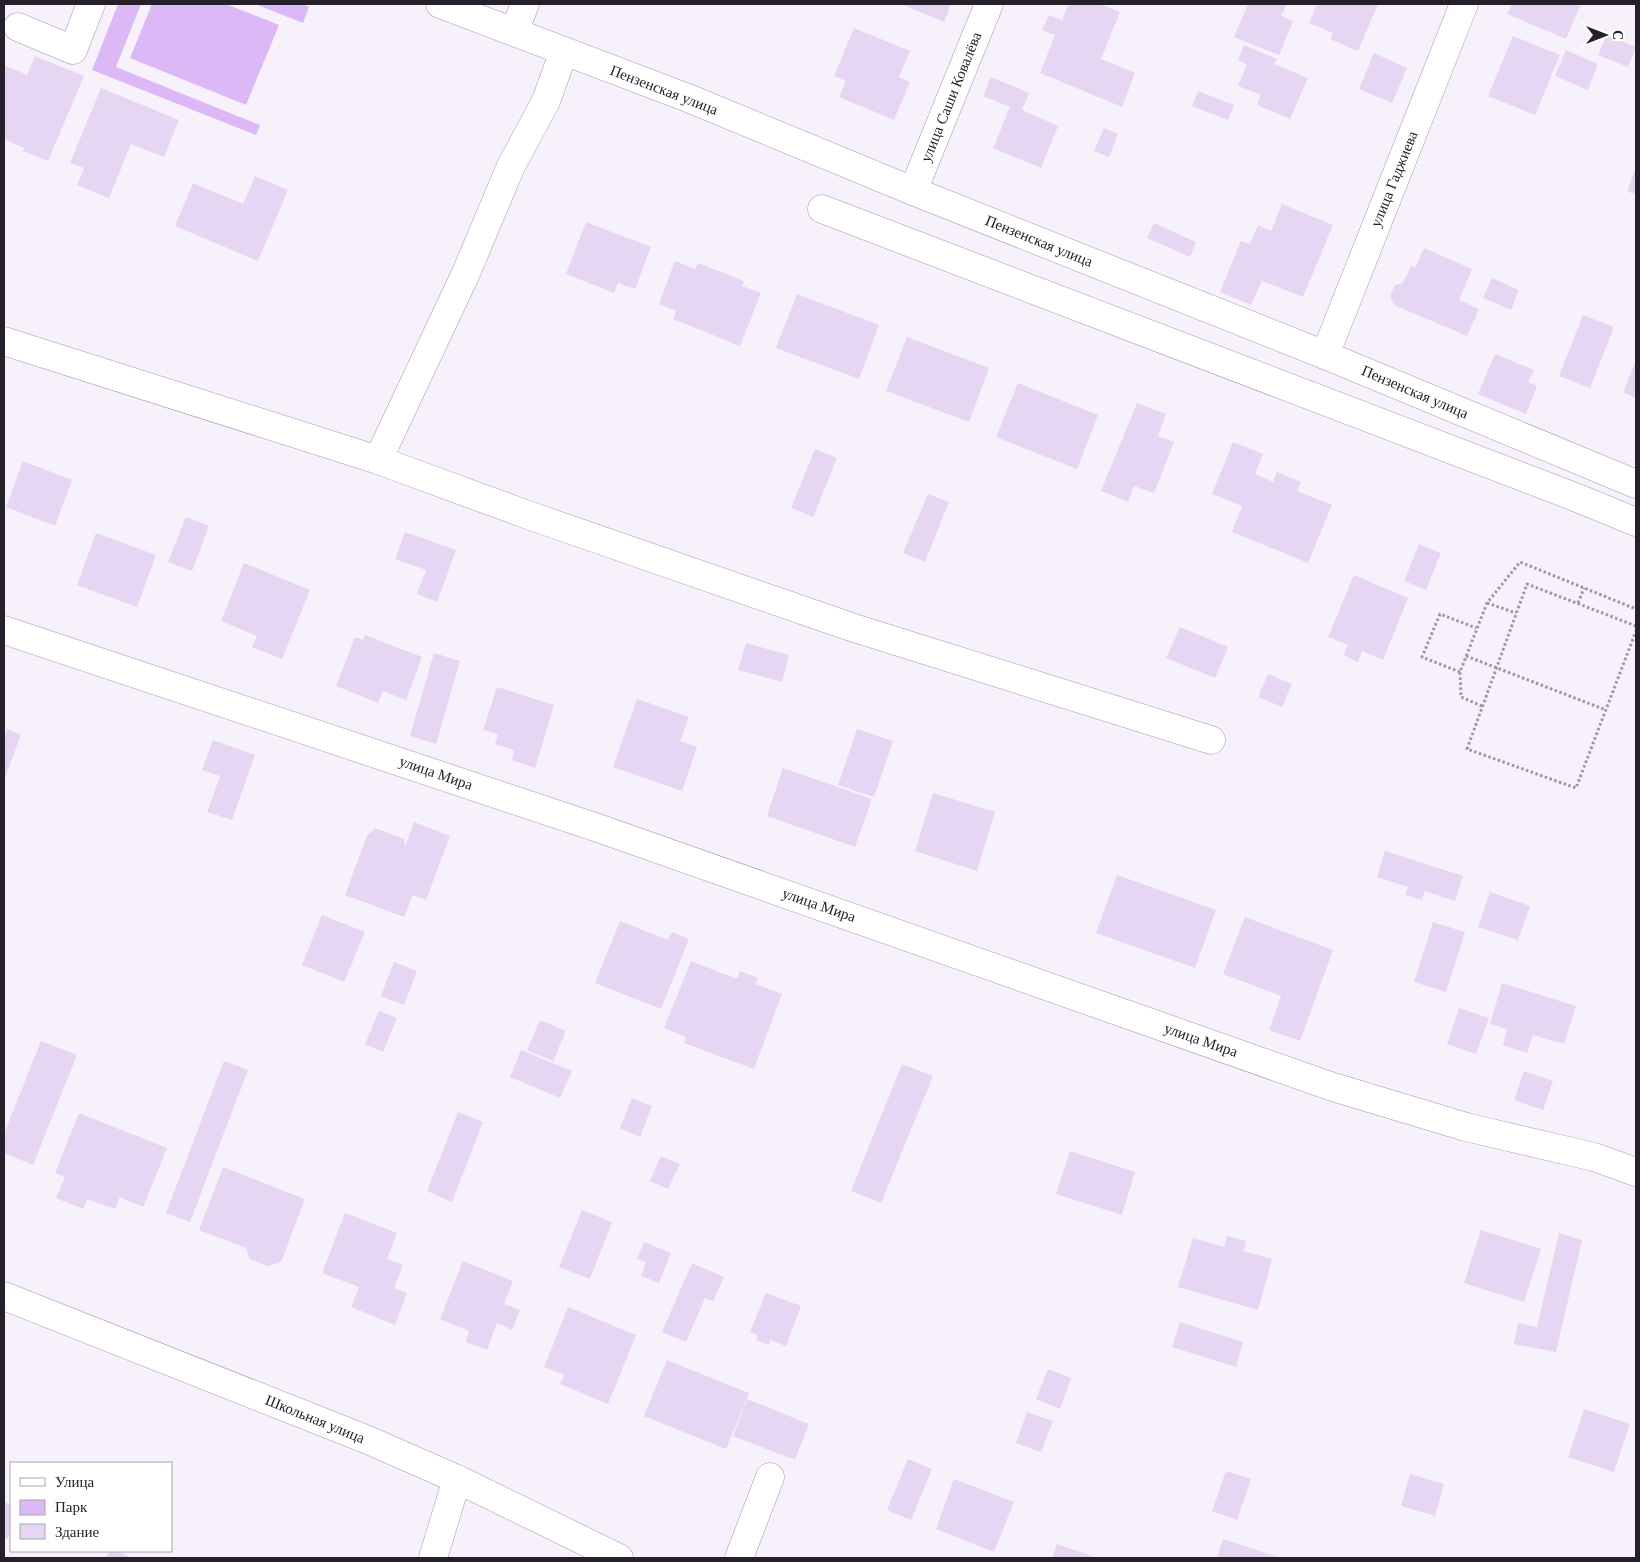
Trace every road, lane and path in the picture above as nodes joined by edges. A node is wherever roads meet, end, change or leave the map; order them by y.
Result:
1 (91, 4) edge
2 (440, 4) edge
3 (525, 4) edge
4 (989, 4) edge
5 (1464, 4) edge
6 (18, 27) dead end
7 (514, 32) junction
8 (564, 52) junction
9 (913, 191) junction
10 (822, 209) dead end
11 (4, 341) edge
12 (1325, 355) junction
13 (378, 460) junction
14 (1636, 484) edge
15 (1636, 522) edge
16 (1584, 588) junction
17 (1487, 602) junction
18 (1578, 603) junction
19 (1636, 609) edge
20 (1516, 614) junction
21 (1636, 626) edge
22 (1476, 628) junction
23 (4, 630) edge
24 (1636, 631) edge
25 (1466, 656) junction
26 (1497, 667) junction
27 (1460, 672) junction
28 (1482, 706) junction
29 (1606, 710) junction
30 (1211, 740) dead end
31 (1636, 1172) edge
32 (4, 1296) edge
33 (770, 1477) dead end
34 (457, 1479) junction
35 (432, 1558) edge
36 (619, 1558) edge
37 (739, 1558) edge

1 - 6 street
2 - 7 street, Пензенская улица
3 - 7 street
4 - 9 street, улица Саши Ковалёва
5 - 12 street, улица Гаджиева
7 - 8 street, Пензенская улица
8 - 9 street, Пензенская улица
8 - 13 street
9 - 12 street, Пензенская улица
10 - 15 street
11 - 13 street
12 - 14 street, Пензенская улица
13 - 30 street
16 - 17 path
16 - 18 path
16 - 19 path
17 - 20 path
17 - 22 path
18 - 20 path
18 - 21 path
20 - 26 path
22 - 25 path
22 - 27 path
23 - 31 street, улица Мира
24 - 29 path
25 - 26 path
25 - 27 path
26 - 28 path
26 - 29 path
27 - 28 path
28 - 29 path
32 - 34 street, Школьная улица
33 - 37 street
34 - 35 street
34 - 36 street, Школьная улица

